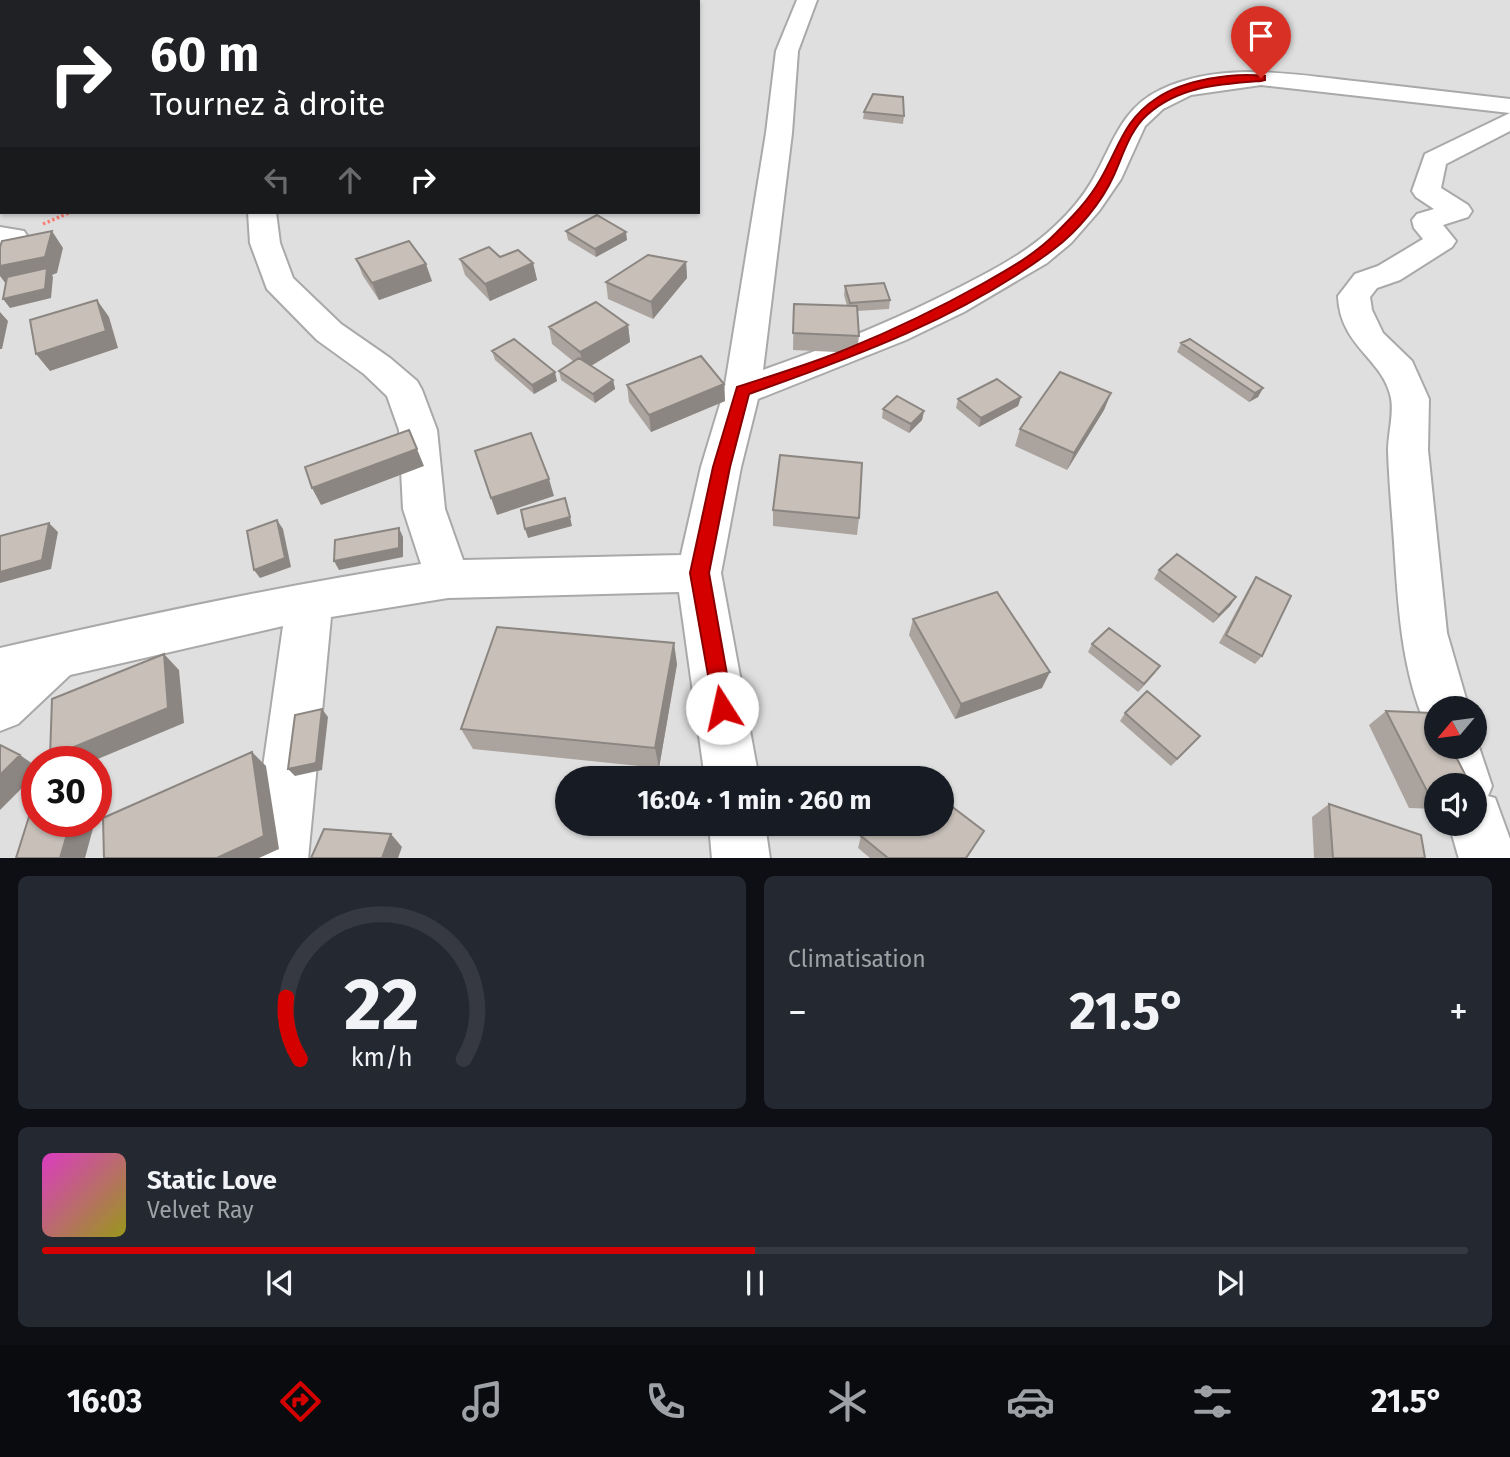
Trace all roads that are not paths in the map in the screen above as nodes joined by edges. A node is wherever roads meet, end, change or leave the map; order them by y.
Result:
1 (807, 0) edge
2 (1510, 106) edge
3 (1510, 121) edge
4 (262, 214) edge
5 (742, 391) junction
6 (699, 573) junction
7 (448, 579) junction
8 (310, 601) junction
9 (57, 657) junction
10 (0, 670) edge
11 (1440, 696) edge
12 (0, 707) edge
13 (730, 766) edge
14 (738, 836) edge
15 (1481, 836) edge
16 (279, 858) edge
17 (741, 858) edge
18 (1488, 858) edge

1 - 5 street
2 - 5 street
3 - 11 street
4 - 7 street
5 - 6 street
6 - 7 street
6 - 13 street
7 - 8 street
8 - 9 street
8 - 16 street
9 - 10 street
9 - 12 street
14 - 17 street
15 - 18 street

